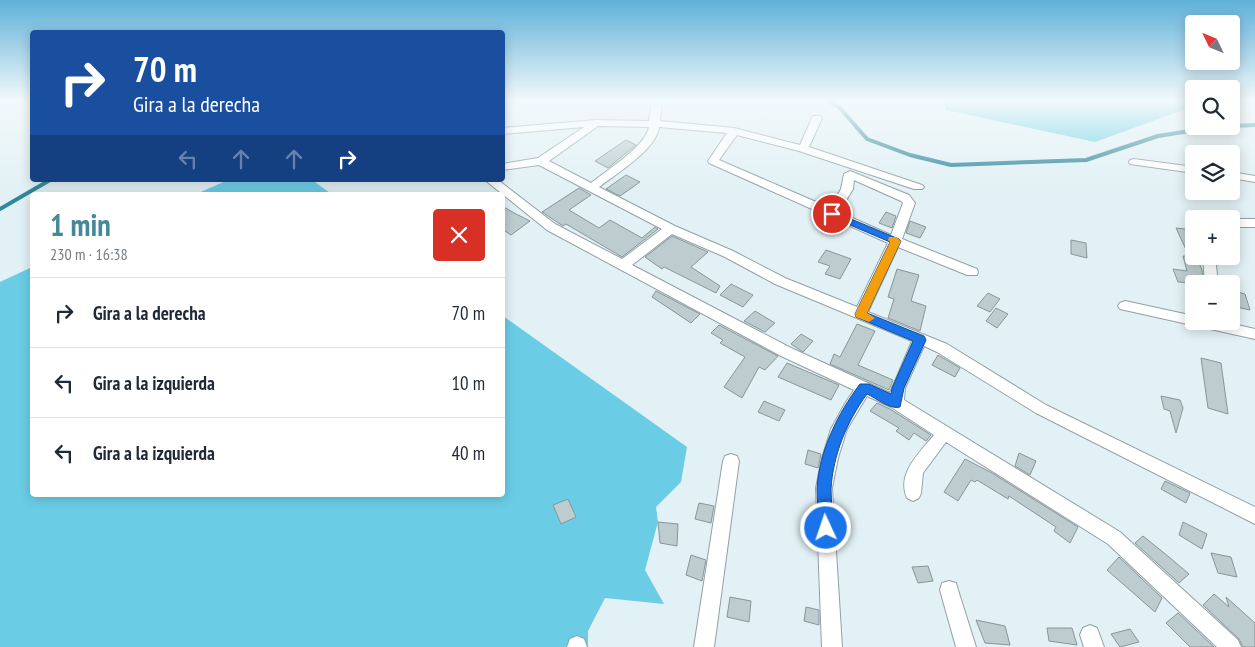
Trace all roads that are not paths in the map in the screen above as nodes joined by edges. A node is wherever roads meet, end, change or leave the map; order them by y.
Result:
1 (586, 130) edge
2 (654, 130) edge
3 (725, 130) edge
4 (811, 130) edge
5 (734, 131) junction
6 (803, 149) junction
7 (541, 161) junction
8 (1134, 162) dead end
9 (505, 167) edge
10 (1185, 169) edge
11 (849, 170) junction
12 (1240, 176) edge
13 (1255, 179) edge
14 (494, 182) edge
15 (591, 188) junction
16 (918, 188) dead end
17 (832, 214) junction
18 (1240, 223) edge
19 (1255, 223) edge
20 (671, 229) junction
21 (896, 241) junction
22 (623, 265) junction
23 (972, 272) dead end
24 (1125, 306) dead end
25 (860, 314) junction
26 (1185, 319) edge
27 (1240, 330) edge
28 (1255, 334) edge
29 (920, 340) junction
30 (865, 387) junction
31 (896, 403) junction
32 (945, 432) junction
33 (731, 461) dead end
34 (913, 493) dead end
35 (1255, 516) edge
36 (949, 590) dead end
37 (704, 647) edge
38 (832, 647) edge
39 (966, 647) edge
40 (1231, 647) edge

1 - 7 street
2 - 15 street
3 - 5 street
4 - 6 street
5 - 6 street
5 - 17 street
6 - 11 street
7 - 9 street
7 - 15 street
8 - 10 street
11 - 16 street
11 - 17 street
11 - 21 street
12 - 13 street
14 - 22 street
15 - 20 street
17 - 21 street
18 - 19 street
20 - 22 street
20 - 25 street
21 - 23 street
21 - 25 street
22 - 30 street
24 - 26 street
25 - 29 street
27 - 28 street
29 - 31 street
29 - 35 street
30 - 31 street
30 - 38 street
31 - 32 street
32 - 34 street
32 - 40 street
33 - 37 street
36 - 39 street

